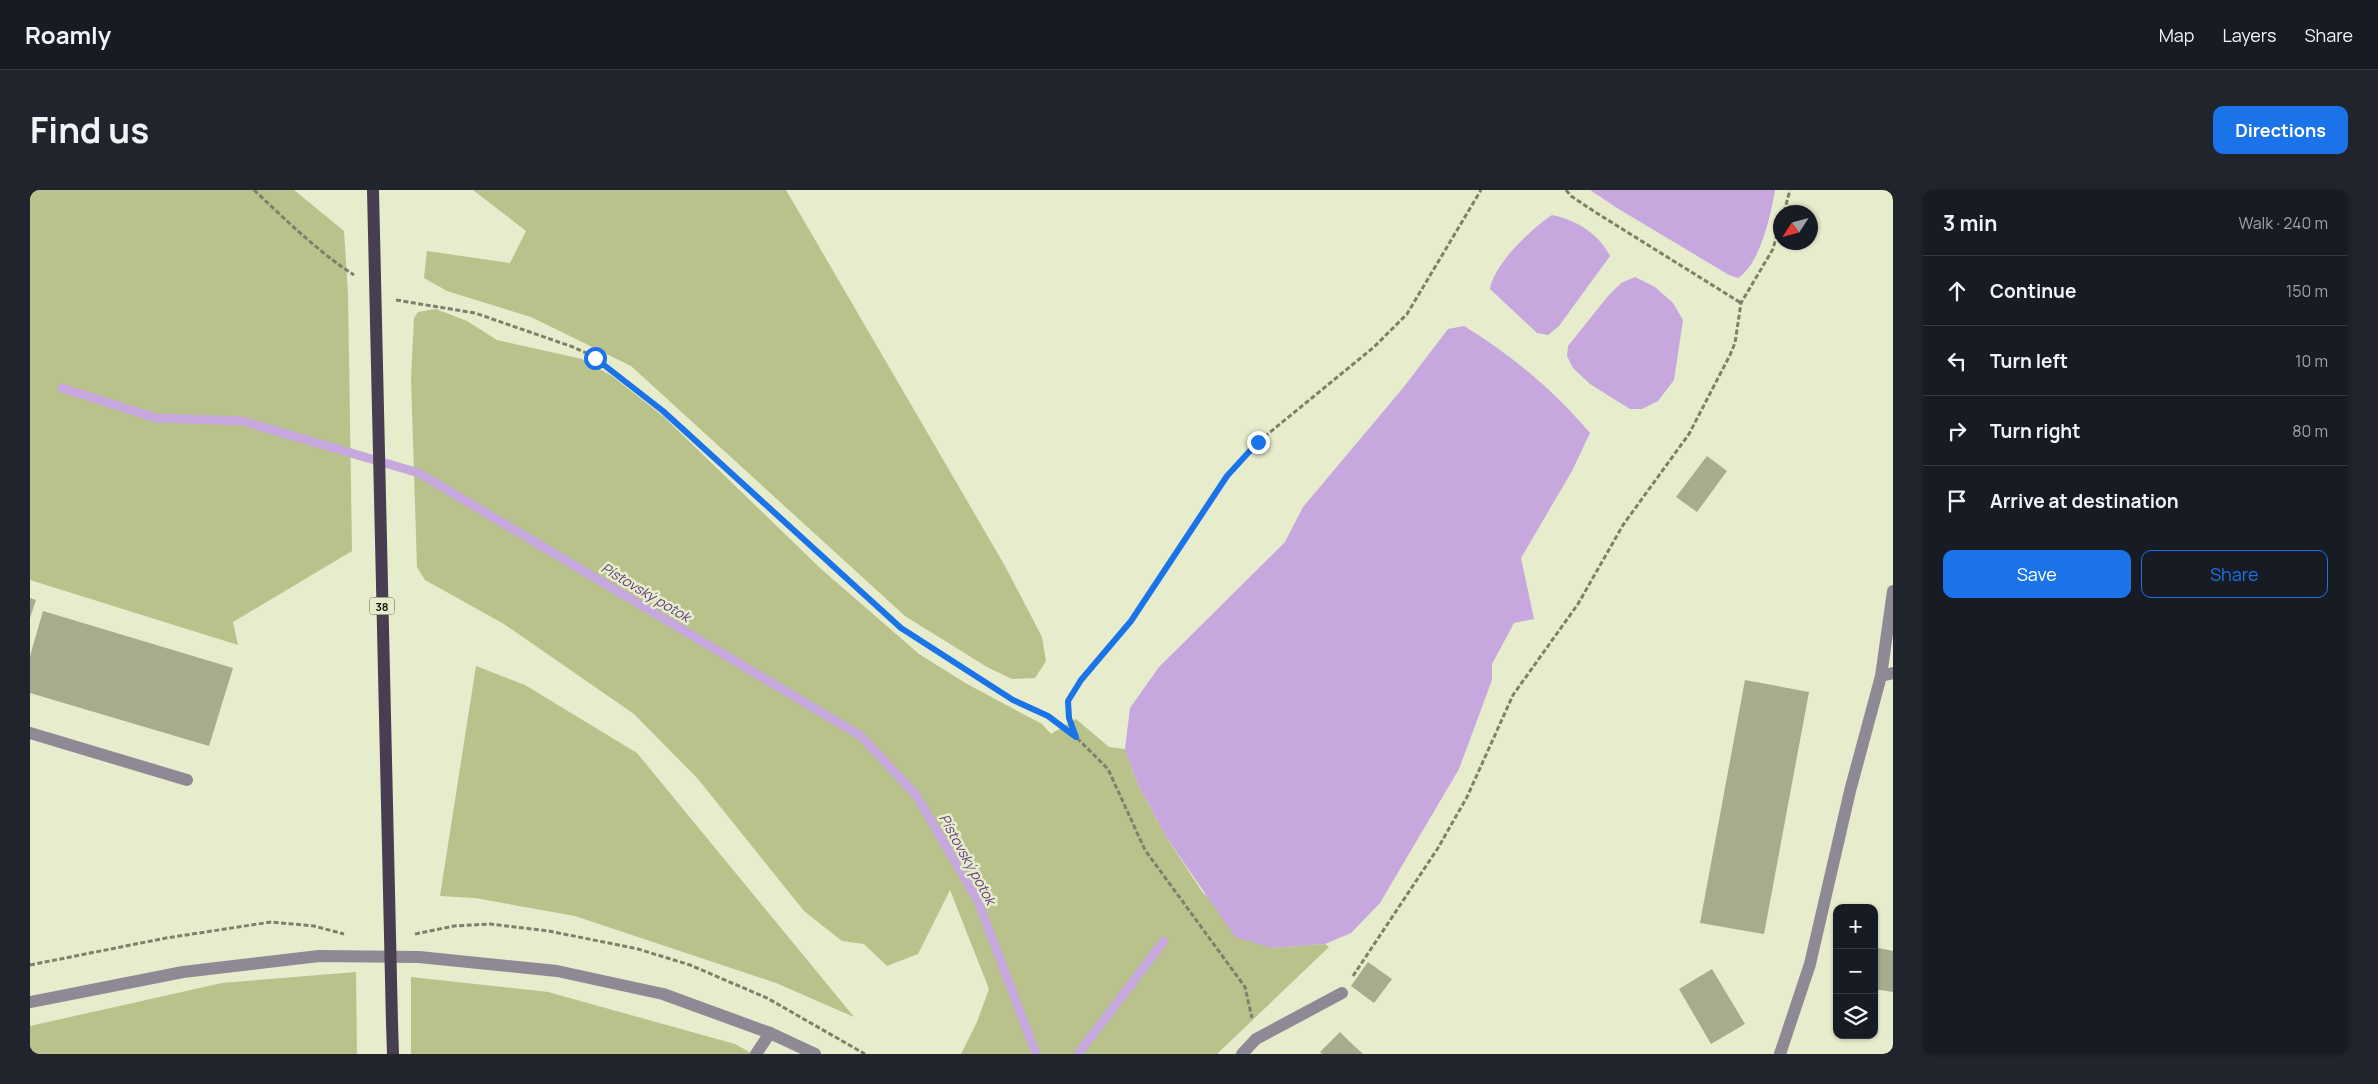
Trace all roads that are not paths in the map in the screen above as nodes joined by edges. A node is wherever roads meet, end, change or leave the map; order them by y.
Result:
1 (374, 190) edge
2 (1893, 591) edge
3 (1887, 674) edge
4 (30, 733) edge
5 (187, 780) dead end
6 (1342, 993) road end
7 (30, 1002) edge
8 (770, 1033) junction
9 (392, 1054) edge
10 (756, 1054) edge
11 (814, 1054) edge
12 (1242, 1054) edge
13 (1780, 1054) edge

1 - 9 main road, 38, bridge
2 - 3 street
3 - 13 street
4 - 5 street
6 - 12 street
7 - 8 street
8 - 10 street
8 - 11 street

